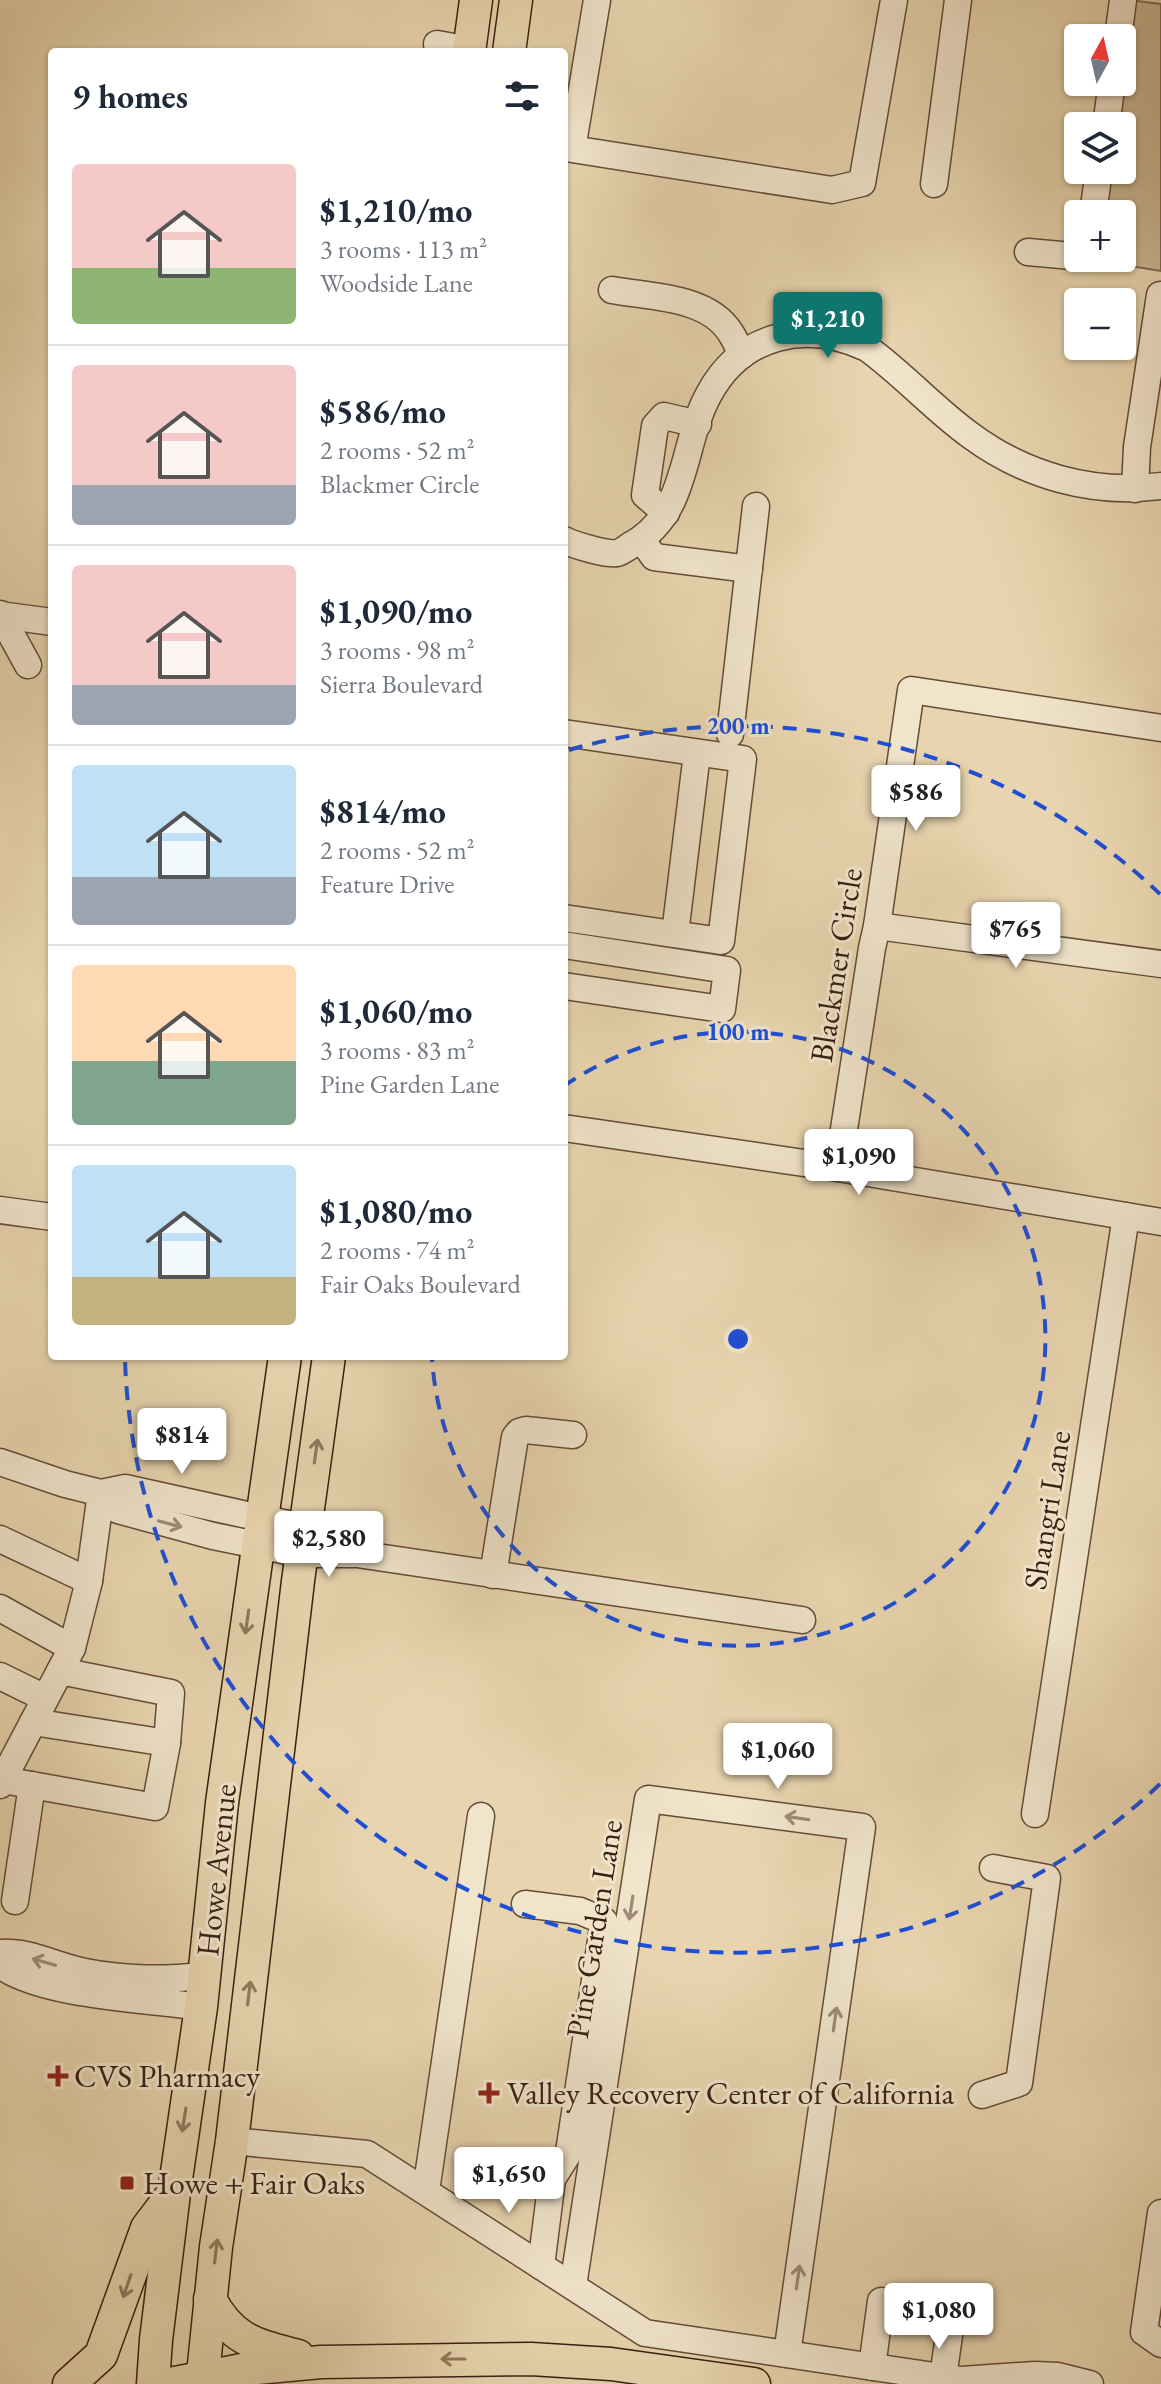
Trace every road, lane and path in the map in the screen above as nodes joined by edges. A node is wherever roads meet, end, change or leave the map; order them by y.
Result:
1 (476, 0) edge
2 (516, 0) edge
3 (597, 0) edge
4 (894, 0) edge
5 (958, 0) edge
6 (1123, 0) edge
7 (1120, 24) edge
8 (437, 44) dead end
9 (455, 48) edge
10 (469, 48) edge
11 (510, 48) edge
12 (568, 149) edge
13 (934, 184) dead end
14 (1028, 252) dead end
15 (1064, 255) edge
16 (612, 290) dead end
17 (1160, 295) edge
18 (742, 355) junction
19 (698, 424) junction
20 (1148, 488) edge
21 (756, 506) dead end
22 (666, 513) junction
23 (641, 539) junction
24 (568, 544) edge
25 (749, 569) junction
26 (0, 615) edge
27 (48, 621) edge
28 (28, 665) dead end
29 (1161, 728) edge
30 (568, 734) edge
31 (730, 734) dead end
32 (697, 753) junction
33 (568, 919) edge
34 (877, 926) junction
35 (675, 934) junction
36 (568, 946) edge
37 (1161, 964) edge
38 (568, 987) edge
39 (568, 1129) edge
40 (838, 1168) junction
41 (0, 1210) edge
42 (48, 1216) edge
43 (1126, 1216) junction
44 (1161, 1222) edge
45 (284, 1360) edge
46 (328, 1360) edge
47 (573, 1435) dead end
48 (0, 1462) edge
49 (101, 1493) junction
50 (260, 1532) junction
51 (0, 1539) edge
52 (304, 1541) junction
53 (493, 1575) junction
54 (89, 1581) junction
55 (0, 1608) edge
56 (802, 1620) dead end
57 (66, 1659) junction
58 (0, 1676) edge
59 (45, 1698) junction
60 (33, 1722) junction
61 (167, 1743) junction
62 (9, 1746) edge
63 (1, 1782) edge
64 (32, 1785) junction
65 (1035, 1814) dead end
66 (481, 1816) dead end
67 (993, 1868) dead end
68 (15, 1901) dead end
69 (525, 1904) dead end
70 (0, 1953) edge
71 (0, 1965) edge
72 (203, 1992) junction
73 (982, 2095) dead end
74 (232, 2141) junction
75 (426, 2191) junction
76 (174, 2193) junction
77 (1161, 2213) edge
78 (541, 2266) junction
79 (573, 2286) junction
80 (210, 2299) junction
81 (881, 2301) dead end
82 (951, 2322) dead end
83 (1161, 2344) edge
84 (782, 2353) junction
85 (321, 2362) junction
86 (872, 2367) junction
87 (943, 2377) junction
88 (202, 2380) edge
89 (1056, 2380) edge
90 (69, 2384) edge
91 (153, 2384) edge
92 (170, 2384) edge
93 (754, 2384) edge
94 (1090, 2384) edge

1 - 10 main road
2 - 11 main road
3 - 12 street
4 - 12 street
5 - 13 street
6 - 7 street
8 - 9 street
14 - 15 street
16 - 18 street
17 - 20 street
18 - 19 street
18 - 20 street
19 - 22 street
19 - 22 street
21 - 25 street
22 - 23 street
23 - 24 street
23 - 25 street
25 - 31 street
26 - 27 street
26 - 28 street
29 - 34 street, Blackmer Circle
30 - 32 street
32 - 35 street
32 - 35 street
33 - 35 street
34 - 37 street
34 - 40 street, Blackmer Circle
36 - 38 street
39 - 40 street
40 - 43 street
41 - 42 street
43 - 44 street
43 - 65 street, Shangri Lane
45 - 50 main road, Howe Avenue
52 -> 46 main road, Howe Avenue
47 - 53 street
48 - 49 street
49 - 50 street
49 - 54 street
50 - 52 street
50 -> 72 main road, Howe Avenue
51 - 54 street
52 - 53 street
74 -> 52 main road, Howe Avenue
53 - 56 street
54 - 57 street
55 - 57 street
57 - 59 street
57 - 61 street
58 - 59 street
59 - 60 street
60 - 61 street
60 - 62 street
61 - 64 street
62 - 63 street
63 - 64 street
64 - 68 street
66 - 75 street
67 - 73 street
69 - 78 street
72 -> 70 street
71 - 72 street
72 -> 76 main road, Howe Avenue
74 - 75 street
80 -> 74 main road, Howe Avenue
75 - 78 street
76 -> 90 main road
76 - 91 main road, Howe Avenue
77 - 83 street
78 - 79 street
79 - 84 street
84 -> 79 street, Pine Garden Lane
80 - 85 main road
80 - 88 main road, Howe Avenue
81 - 86 street
82 - 87 street
84 - 86 street
85 - 88 main road
93 -> 85 main road
86 - 87 street
87 - 89 street
88 - 92 main road
89 - 94 street

